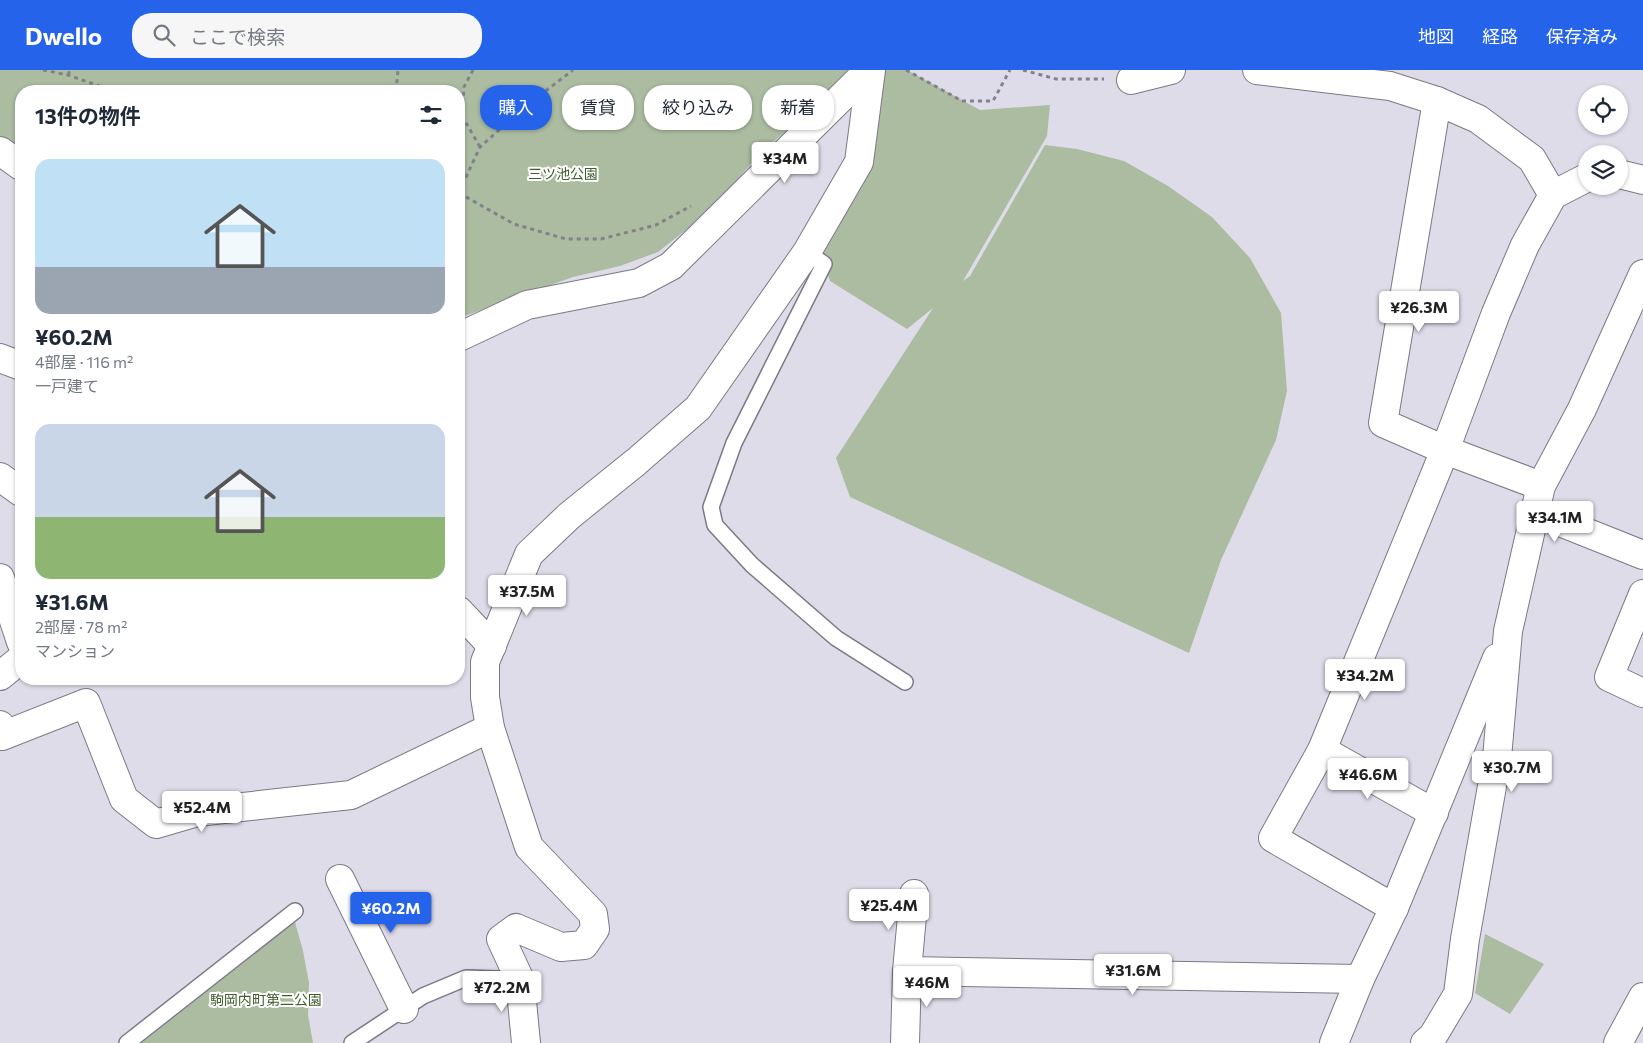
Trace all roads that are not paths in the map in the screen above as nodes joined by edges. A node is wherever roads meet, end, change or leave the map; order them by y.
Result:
1 (870, 70) edge
2 (1171, 70) edge
3 (1257, 70) edge
4 (1131, 80) road end
5 (1437, 101) junction
6 (0, 151) edge
7 (15, 162) edge
8 (1628, 176) edge
9 (1643, 180) edge
10 (1578, 182) edge
11 (1553, 195) junction
12 (807, 252) junction
13 (1643, 274) edge
14 (465, 334) edge
15 (0, 358) edge
16 (15, 364) edge
17 (1445, 450) junction
18 (0, 477) edge
19 (15, 488) edge
20 (1538, 499) junction
21 (1643, 555) edge
22 (0, 578) edge
23 (1643, 594) edge
24 (465, 617) edge
25 (15, 624) edge
26 (1508, 631) junction
27 (492, 646) junction
28 (15, 664) edge
29 (0, 676) edge
30 (905, 682) dead end
31 (1643, 692) edge
32 (0, 725) edge
33 (490, 728) junction
34 (1322, 750) junction
35 (1434, 813) junction
36 (340, 879) dead end
37 (914, 894) dead end
38 (1394, 908) junction
39 (295, 911) dead end
40 (907, 971) junction
41 (1360, 978) junction
42 (520, 980) junction
43 (404, 1009) junction
44 (1640, 1010) edge
45 (127, 1043) edge
46 (352, 1043) edge
47 (526, 1043) edge
48 (905, 1043) edge
49 (1334, 1043) edge
50 (1425, 1043) edge
51 (1618, 1043) edge

1 - 12 street
1 - 14 street
2 - 4 street
3 - 5 street
5 - 11 street
5 - 17 street
6 - 7 street
8 - 9 street
10 - 11 street
11 - 17 street
12 - 27 street
12 - 30 lane
13 - 20 street
15 - 16 street
17 - 20 street
17 - 34 street
18 - 19 street
20 - 21 street
20 - 26 street
22 - 25 street
23 - 31 street
24 - 27 street
26 - 35 street
26 - 50 street
27 - 33 street
28 - 29 street
32 - 33 street
33 - 42 street
34 - 35 street
34 - 38 street
35 - 38 street
36 - 43 street
37 - 40 street
38 - 41 street
39 - 45 lane
40 - 41 street
40 - 48 street
41 - 49 street
42 - 43 lane
42 - 47 street
43 - 46 lane
44 - 51 street

